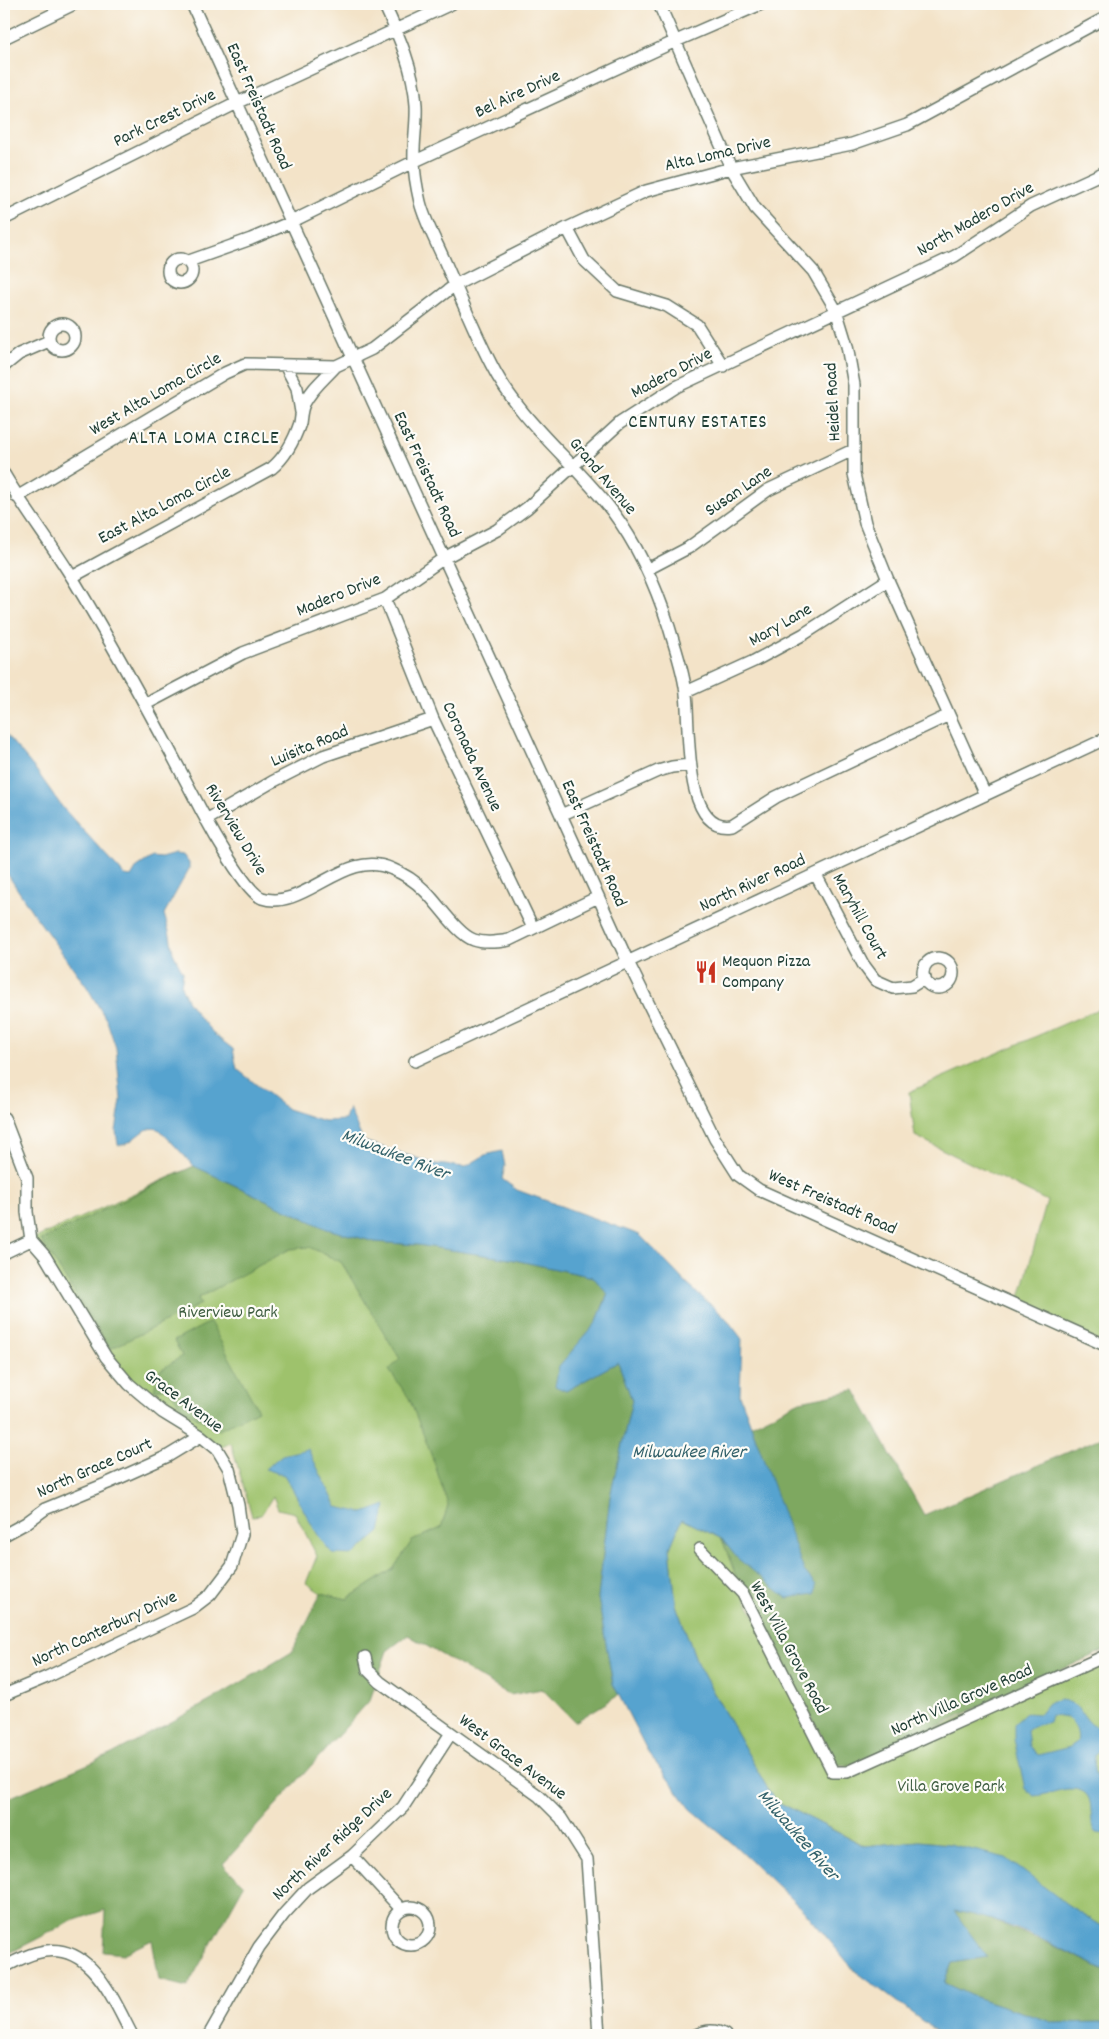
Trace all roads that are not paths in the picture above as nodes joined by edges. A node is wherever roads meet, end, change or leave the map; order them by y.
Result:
1 (74, 4) edge
2 (192, 4) edge
3 (384, 4) edge
4 (451, 4) edge
5 (659, 4) edge
6 (761, 4) edge
7 (1105, 18) edge
8 (396, 30) junction
9 (4, 38) edge
10 (676, 41) junction
11 (237, 103) junction
12 (414, 162) junction
13 (731, 168) junction
14 (1105, 172) edge
15 (4, 219) edge
16 (291, 222) junction
17 (567, 228) junction
18 (188, 261) dead end
19 (455, 285) junction
20 (836, 310) junction
21 (49, 341) dead end
22 (353, 358) junction
23 (285, 365) junction
24 (4, 366) edge
25 (336, 366) junction
26 (723, 366) junction
27 (302, 413) junction
28 (854, 450) junction
29 (571, 466) junction
30 (4, 474) edge
31 (17, 497) junction
32 (444, 558) junction
33 (648, 569) junction
34 (72, 577) junction
35 (888, 580) junction
36 (385, 599) junction
37 (686, 692) junction
38 (146, 704) junction
39 (949, 715) junction
40 (433, 719) junction
41 (1105, 739) edge
42 (690, 765) junction
43 (986, 795) junction
44 (561, 815) junction
45 (206, 820) junction
46 (816, 875) junction
47 (598, 897) junction
48 (533, 928) junction
49 (628, 962) junction
50 (925, 978) dead end
51 (415, 1061) dead end
52 (4, 1118) edge
53 (31, 1240) junction
54 (4, 1253) edge
55 (1105, 1346) edge
56 (201, 1436) junction
57 (4, 1534) edge
58 (700, 1549) dead end
59 (193, 1608) joint
60 (1105, 1656) edge
61 (365, 1657) dead end
62 (4, 1695) edge
63 (451, 1732) junction
64 (832, 1772) joint
65 (352, 1856) junction
66 (401, 1909) dead end
67 (4, 1967) edge
68 (722, 2033) edge
69 (132, 2035) edge
70 (209, 2035) edge
71 (599, 2035) edge
72 (696, 2035) edge

1 - 9 street
2 - 11 street, East Freistadt Road
3 - 8 street, Grand Avenue
4 - 8 street, Park Crest Drive
5 - 10 street, Heidel Road
6 - 10 street, Bel Aire Drive
7 - 13 street, Alta Loma Drive
8 - 11 street, Park Crest Drive
8 - 12 street, Grand Avenue
10 - 12 street, Bel Aire Drive
10 - 13 street, Heidel Road
11 - 15 street, Park Crest Drive
11 - 16 street, East Freistadt Road
12 - 16 street, Bel Aire Drive
12 - 19 street, Grand Avenue
13 - 17 street, Alta Loma Drive
13 - 20 street, Heidel Road
14 - 20 street, North Madero Drive
16 - 18 street, Bel Aire Drive
16 - 22 street, East Freistadt Road
17 - 19 street, Alta Loma Drive
17 - 26 street
19 - 22 street, Alta Loma Drive
19 - 29 street, Grand Avenue
20 - 26 street, Madero Drive
20 - 28 street, Heidel Road
21 - 24 street
22 - 25 street, West Alta Loma Circle
22 - 32 street, East Freistadt Road
23 - 25 street, West Alta Loma Circle
23 - 27 street
23 - 31 street, West Alta Loma Circle
25 - 27 street, East Alta Loma Circle
26 - 29 street, Madero Drive
27 - 34 street, East Alta Loma Circle
28 - 33 street, Susan Lane
28 - 35 street, Heidel Road
29 - 32 street, Madero Drive
29 - 33 street, Grand Avenue
30 - 31 street, Riverview Drive
31 - 34 street, Riverview Drive
32 - 36 street, Madero Drive
32 - 44 street, East Freistadt Road
33 - 37 street, Grand Avenue
34 - 38 street, Riverview Drive
35 - 37 street, Mary Lane
35 - 39 street, Heidel Road
36 - 38 street, Madero Drive
36 - 40 street, Coronada Avenue
37 - 42 street, Grand Avenue
38 - 45 street, Riverview Drive
39 - 42 street, Grand Avenue
39 - 43 street, Heidel Road
40 - 45 street, Luisita Road
40 - 48 street, Coronada Avenue
41 - 43 street, North River Road
42 - 44 street
43 - 46 street, North River Road
44 - 47 street, East Freistadt Road
45 - 48 street, Riverview Drive
46 - 49 street, North River Road
46 - 50 street, Maryhill Court
47 - 48 street, Riverview Drive
47 - 49 street, East Freistadt Road
49 - 51 street, North River Road
49 - 55 street, West Freistadt Road
52 - 53 street
53 - 54 street
53 - 56 street, Grace Avenue
56 - 57 street, North Grace Court
56 - 59 street, Grace Avenue
58 - 64 street, West Villa Grove Road
59 - 62 street, North Canterbury Drive
60 - 64 street, North Villa Grove Road
61 - 63 street, West Grace Avenue
63 - 65 street, North River Ridge Drive
63 - 71 street, West Grace Avenue
65 - 66 street
65 - 70 street, North River Ridge Drive
67 - 69 street
68 - 72 street

